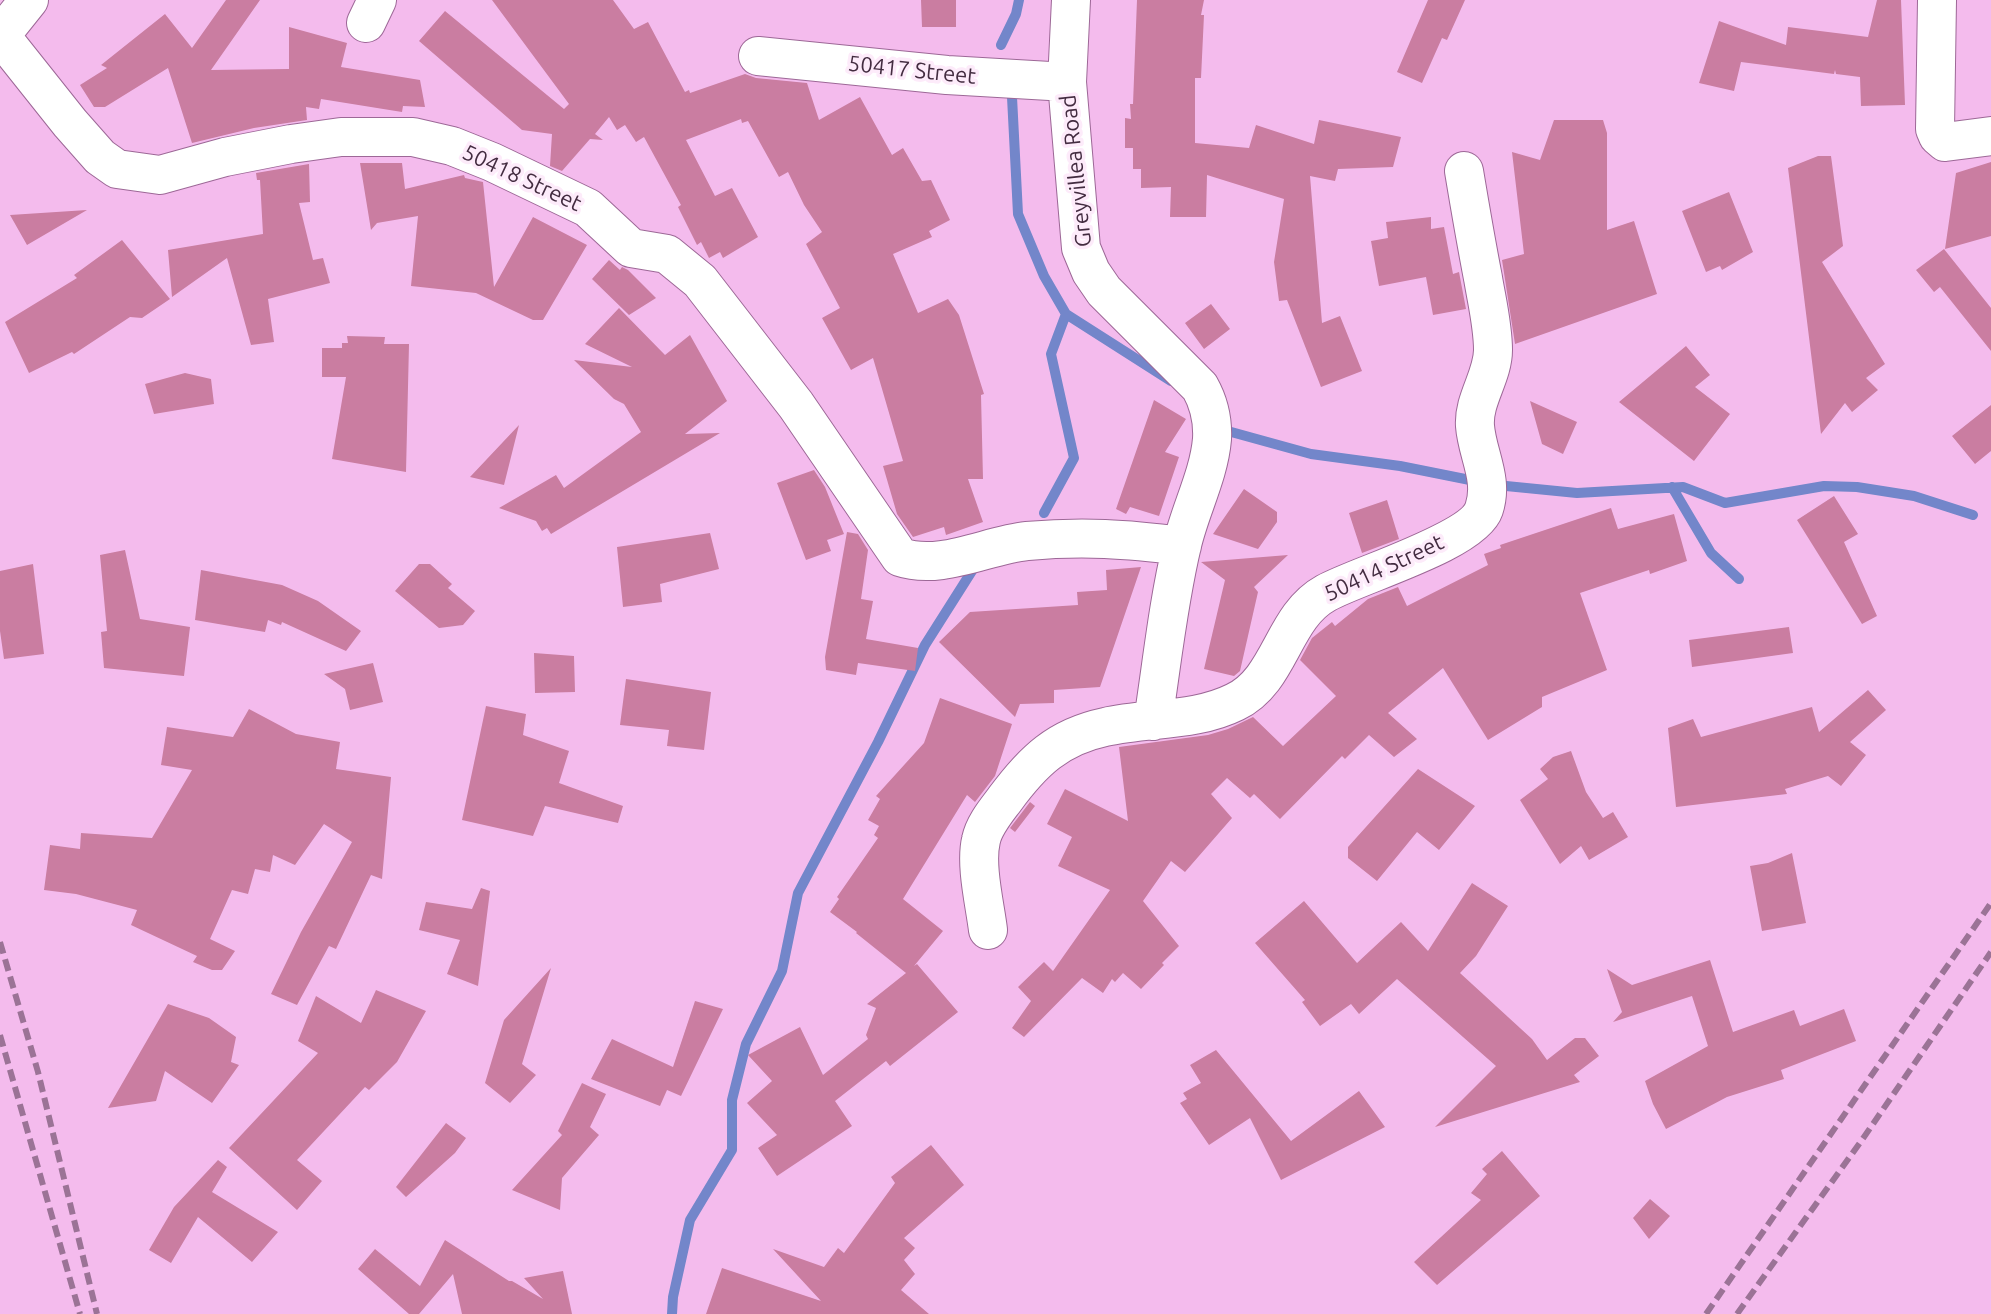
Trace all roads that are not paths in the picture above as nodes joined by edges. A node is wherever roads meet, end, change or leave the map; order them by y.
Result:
1 (29, 0) edge
2 (1071, 0) edge
3 (1937, 0) edge
4 (0, 35) edge
5 (758, 56) dead end
6 (1067, 82) junction
7 (1991, 136) edge
8 (1464, 171) dead end
9 (1182, 546) junction
10 (1153, 721) junction
11 (988, 930) dead end

1 - 4 street
2 - 6 street, Greyvillea Road
3 - 7 street
4 - 9 street, 50418 Street
5 - 6 street, 50417 Street
6 - 9 street, Greyvillea Road
8 - 10 street, 50414 Street
9 - 10 street, Greyvillea Road
10 - 11 street, 50414 Street

